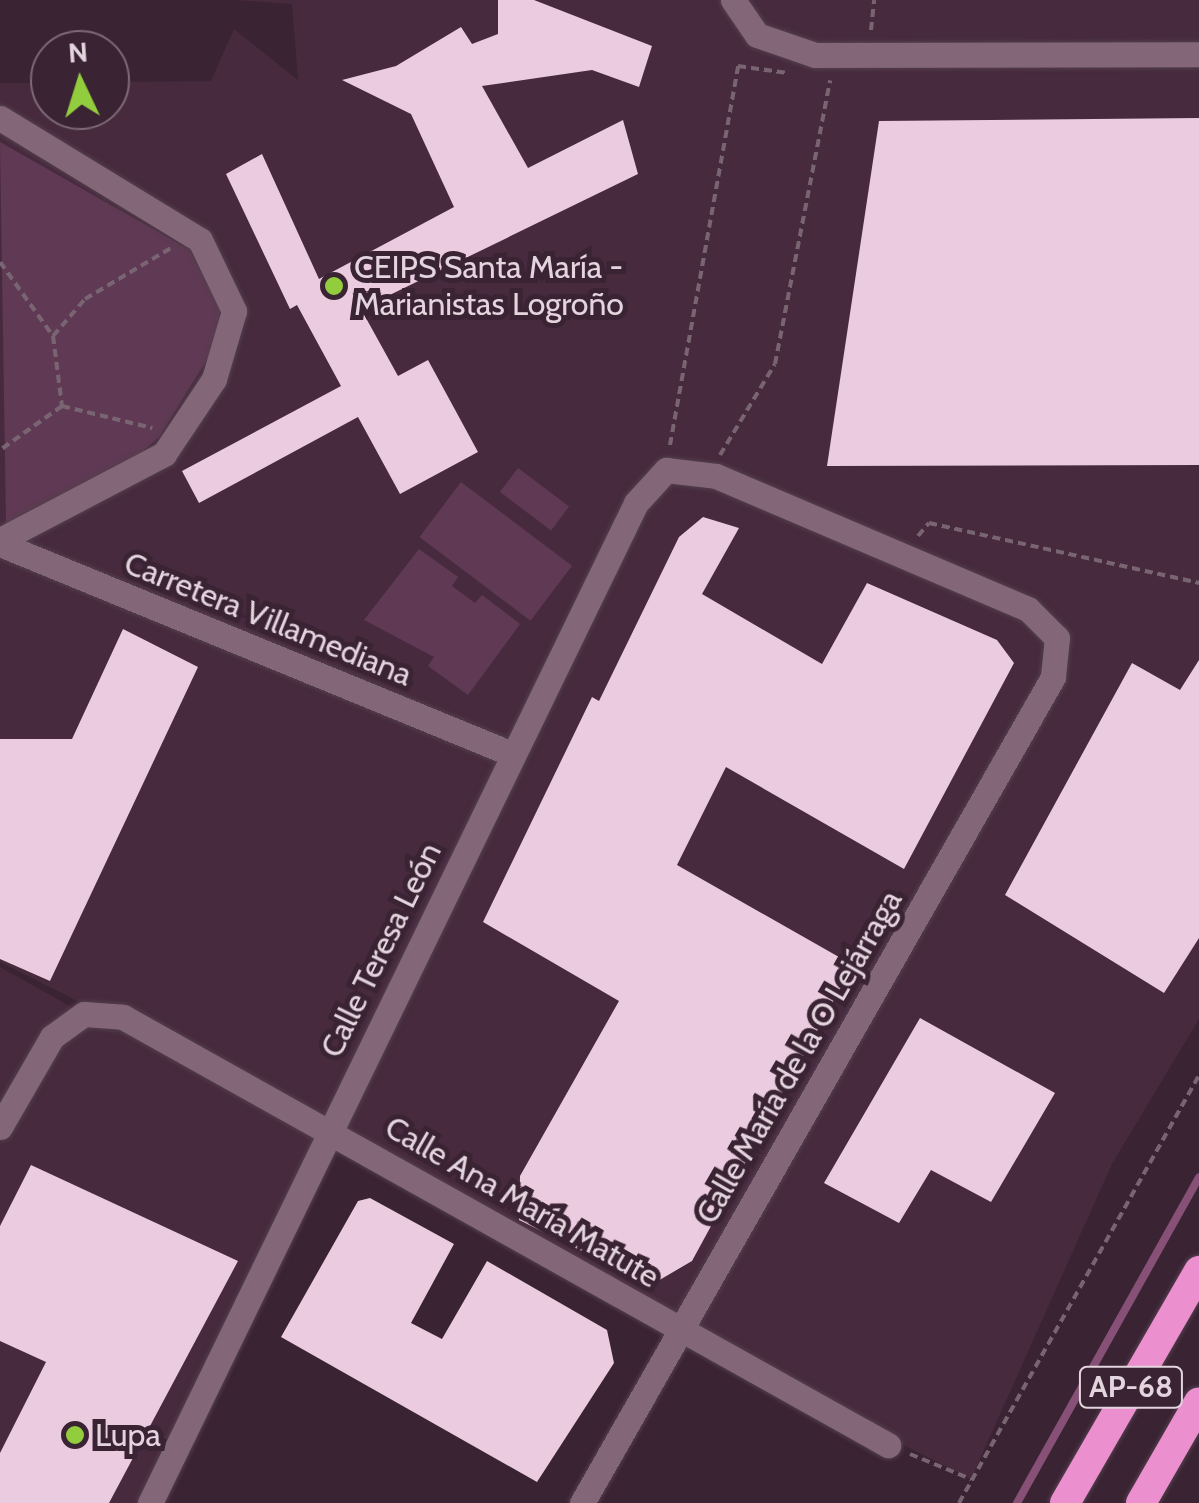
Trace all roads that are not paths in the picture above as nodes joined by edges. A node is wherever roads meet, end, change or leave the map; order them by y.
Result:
1 (734, 0) edge
2 (1199, 54) edge
3 (0, 118) edge
4 (0, 542) edge
5 (1056, 638) joint
6 (512, 754) junction
7 (0, 1127) edge
8 (331, 1129) junction
9 (1199, 1271) edge
10 (680, 1332) junction
11 (1199, 1402) edge
12 (888, 1444) road end
13 (150, 1503) edge
14 (582, 1503) edge
15 (1065, 1503) edge
16 (1142, 1503) edge

1 - 2 street
3 - 4 street
4 - 6 street, Carretera Villamediana
5 - 6 street, Calle Teresa León
5 - 10 street, Calle María de la O Lejárraga
6 - 8 street, Calle Teresa León
7 - 8 street, Calle Ana María Matute
8 - 10 street, Calle Ana María Matute
8 - 13 street, Calle Teresa León
9 - 15 highway, AP-68
10 - 12 street, Calle Ana María Matute
10 - 14 street, Calle María de la O Lejárraga
11 - 16 highway, AP-68

